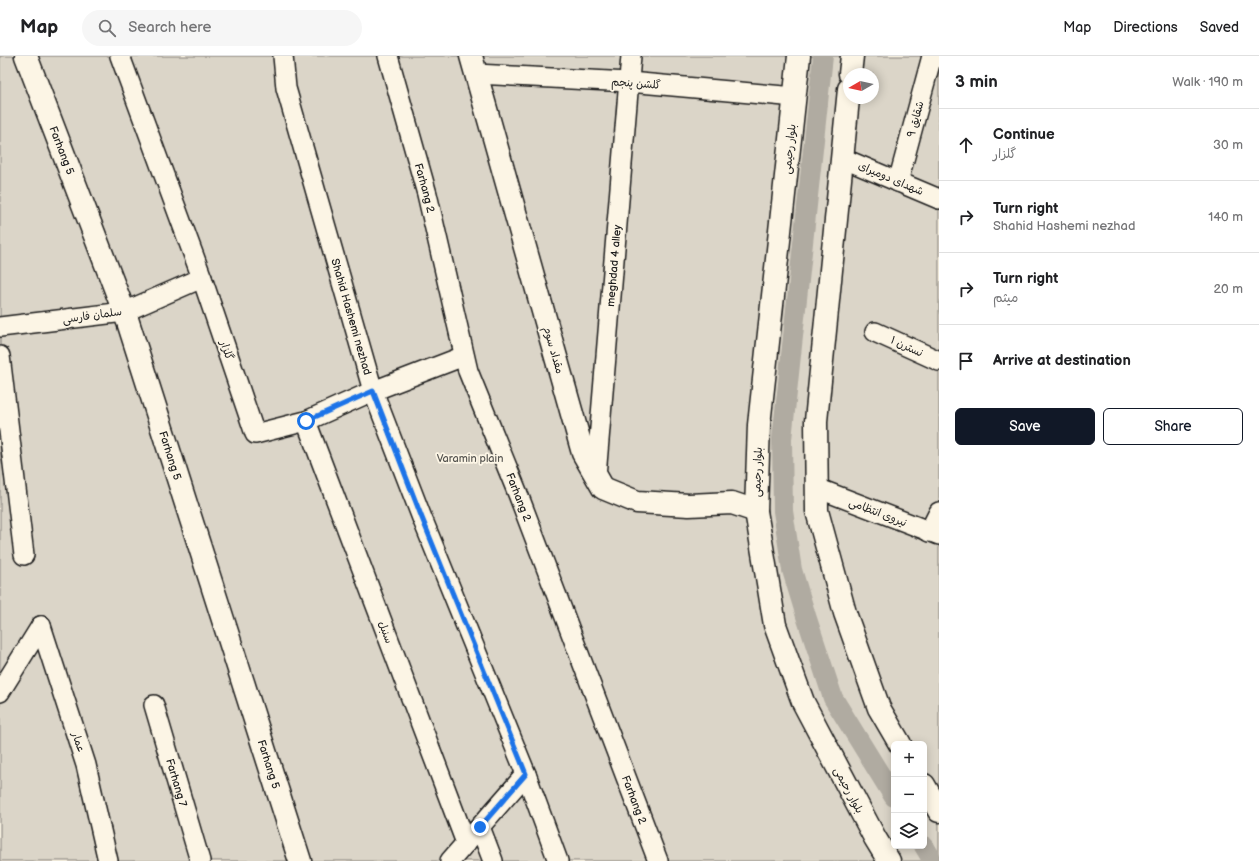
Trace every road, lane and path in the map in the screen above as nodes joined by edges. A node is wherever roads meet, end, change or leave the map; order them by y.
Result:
1 (26, 56) edge
2 (120, 56) edge
3 (283, 56) edge
4 (388, 56) edge
5 (631, 56) edge
6 (799, 56) edge
7 (852, 56) edge
8 (932, 56) edge
9 (473, 65) edge
10 (851, 68) edge
11 (629, 82) junction
12 (795, 96) junction
13 (847, 104) edge
14 (842, 158) junction
15 (898, 182) junction
16 (939, 199) edge
17 (202, 278) junction
18 (124, 312) junction
19 (0, 327) edge
20 (875, 332) dead end
21 (0, 356) edge
22 (464, 356) junction
23 (939, 361) edge
24 (373, 391) junction
25 (306, 421) junction
26 (596, 476) junction
27 (817, 488) junction
28 (756, 511) junction
29 (939, 512) edge
30 (934, 534) edge
31 (24, 555) dead end
32 (0, 692) edge
33 (154, 705) dead end
34 (898, 741) edge
35 (526, 774) junction
36 (927, 790) edge
37 (939, 811) edge
38 (480, 827) junction
39 (466, 843) junction
40 (108, 861) edge
41 (200, 861) edge
42 (300, 861) edge
43 (450, 861) edge
44 (494, 861) edge
45 (558, 861) edge
46 (658, 861) edge
47 (889, 861) edge

1 - 18 main road, Farhang 5
2 - 17 street, گلزار
3 - 24 street, Shahid Hashemi nezhad
4 - 22 street, Farhang 2
5 - 11 street, meghdad 4 alley
6 - 12 main road, بلوار رحیمی
7 - 10 main road
8 - 15 street, شقایق ۹
9 - 11 street, گلشن پنجم
9 - 26 main road, مقداد سوم
11 - 12 street, گلشن پنجم
11 - 26 street, meghdad 4 alley
12 - 28 main road, بلوار رحیمی
13 - 14 main road
14 - 15 street, شهدای دومیرای
14 - 27 main road
15 - 16 street, شهدای دومیرای
17 - 18 street, سلمان فارسی
17 - 25 street, گلزار
18 - 19 street, سلمان فارسی
18 - 42 main road, Farhang 5
20 - 23 street, نسترن ۱
21 - 31 street
22 - 24 street, گلزار
22 - 46 street, Farhang 2
24 - 25 street, گلزار
24 - 35 street, Shahid Hashemi nezhad
25 - 39 street, سنبل
26 - 28 main road, مقداد سوم
27 - 30 street, نیروی انتظامی
27 - 34 main road
28 - 47 main road, بلوار رحیمی
29 - 30 street
32 - 40 street, عمار
33 - 41 street, Farhang 7
35 - 38 street
35 - 45 street, Shahid Hashemi nezhad
36 - 37 main road
38 - 39 street
38 - 44 street
39 - 43 street

